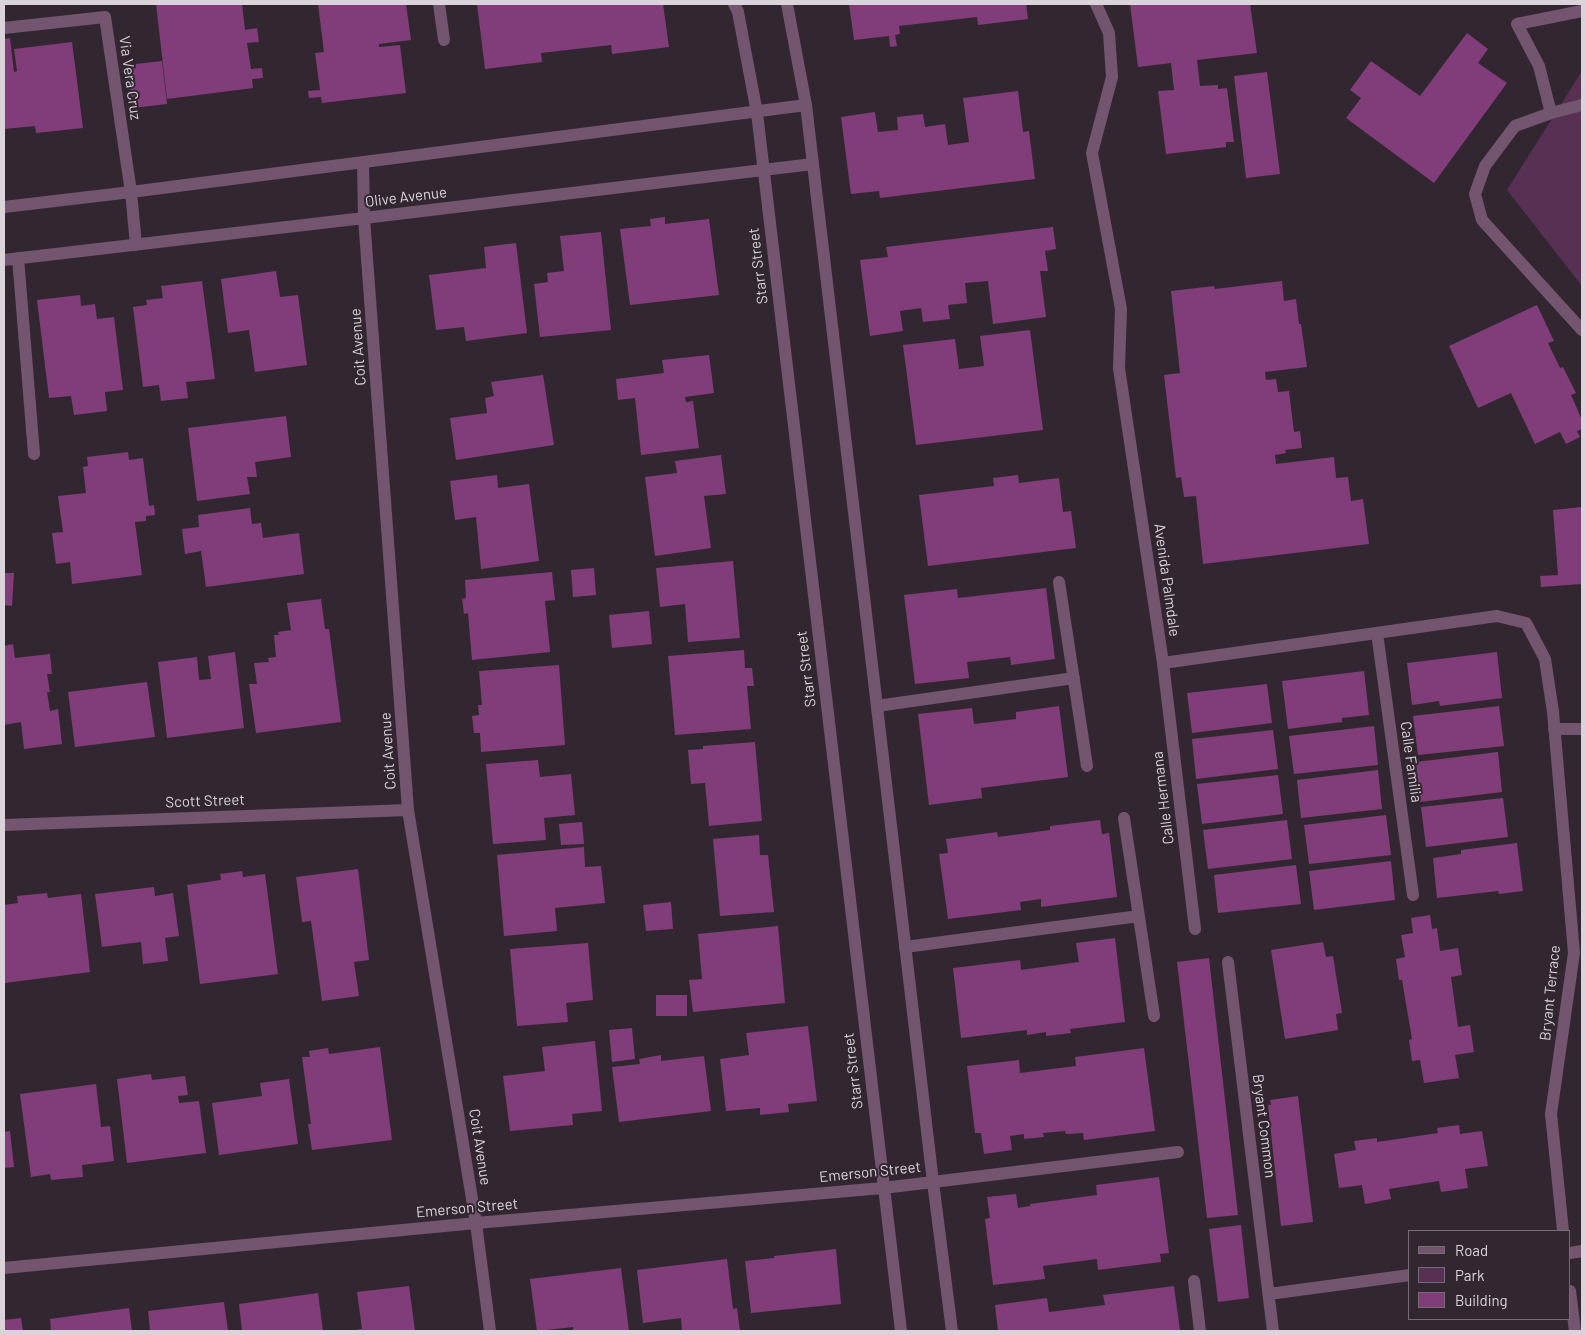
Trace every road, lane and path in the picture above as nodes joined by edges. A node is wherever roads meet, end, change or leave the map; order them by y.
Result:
1 (439, 4) edge
2 (734, 4) edge
3 (786, 4) edge
4 (1096, 4) edge
5 (1582, 11) edge
6 (4, 28) edge
7 (444, 40) dead end
8 (1582, 105) edge
9 (806, 106) junction
10 (757, 113) junction
11 (1551, 113) junction
12 (364, 162) junction
13 (813, 164) junction
14 (763, 169) junction
15 (131, 192) junction
16 (4, 207) edge
17 (364, 218) junction
18 (136, 245) junction
19 (18, 258) junction
20 (4, 260) edge
21 (1582, 330) edge
22 (34, 454) dead end
23 (1059, 582) dead end
24 (1378, 633) junction
25 (1163, 663) junction
26 (1074, 678) junction
27 (877, 706) junction
28 (1554, 729) junction
29 (1582, 729) edge
30 (1087, 766) dead end
31 (408, 810) junction
32 (1124, 818) dead end
33 (4, 825) edge
34 (1413, 895) dead end
35 (1139, 916) junction
36 (1195, 929) dead end
37 (905, 947) junction
38 (1228, 962) dead end
39 (1154, 1016) dead end
40 (1178, 1152) dead end
41 (933, 1182) junction
42 (883, 1188) junction
43 (476, 1223) junction
44 (1563, 1230) edge
45 (4, 1268) edge
46 (1408, 1275) edge
47 (1194, 1281) dead end
48 (1269, 1294) junction
49 (1571, 1301) edge
50 (490, 1331) edge
51 (901, 1331) edge
52 (952, 1331) edge
53 (1200, 1331) edge
54 (1273, 1331) edge
55 (1574, 1331) edge

1 - 7 street
2 - 10 street, Starr Street
3 - 9 street
4 - 25 street, Avenida Palmdale
5 - 11 street
6 - 15 street, Via Vera Cruz
8 - 11 street
9 - 10 street
9 - 13 street
10 - 12 street
10 - 14 street, Starr Street
11 - 21 street
12 - 15 street
12 - 17 street, Coit Avenue
13 - 14 street, Olive Avenue
13 - 27 street
14 - 17 street, Olive Avenue
14 - 42 street, Starr Street
15 - 16 street
15 - 18 street, Via Vera Cruz
17 - 18 street, Olive Avenue
17 - 31 street, Coit Avenue
18 - 19 street, Olive Avenue
19 - 20 street, Olive Avenue
19 - 22 street
23 - 26 street
24 - 25 street
24 - 28 street
24 - 34 street, Calle Familia
25 - 36 street, Calle Hermana
26 - 27 street
26 - 30 street
27 - 37 street
28 - 29 street
28 - 44 street, Bryant Terrace
31 - 33 street, Scott Street
31 - 43 street, Coit Avenue
32 - 35 street
35 - 37 street
35 - 39 street
37 - 41 street
38 - 48 street, Bryant Common
40 - 41 street, Emerson Street
41 - 42 street, Emerson Street
41 - 52 street
42 - 43 street, Emerson Street
42 - 51 street, Starr Street
43 - 45 street, Emerson Street
43 - 50 street, Coit Avenue
46 - 48 street
47 - 53 street
48 - 54 street, Bryant Common
49 - 55 street

